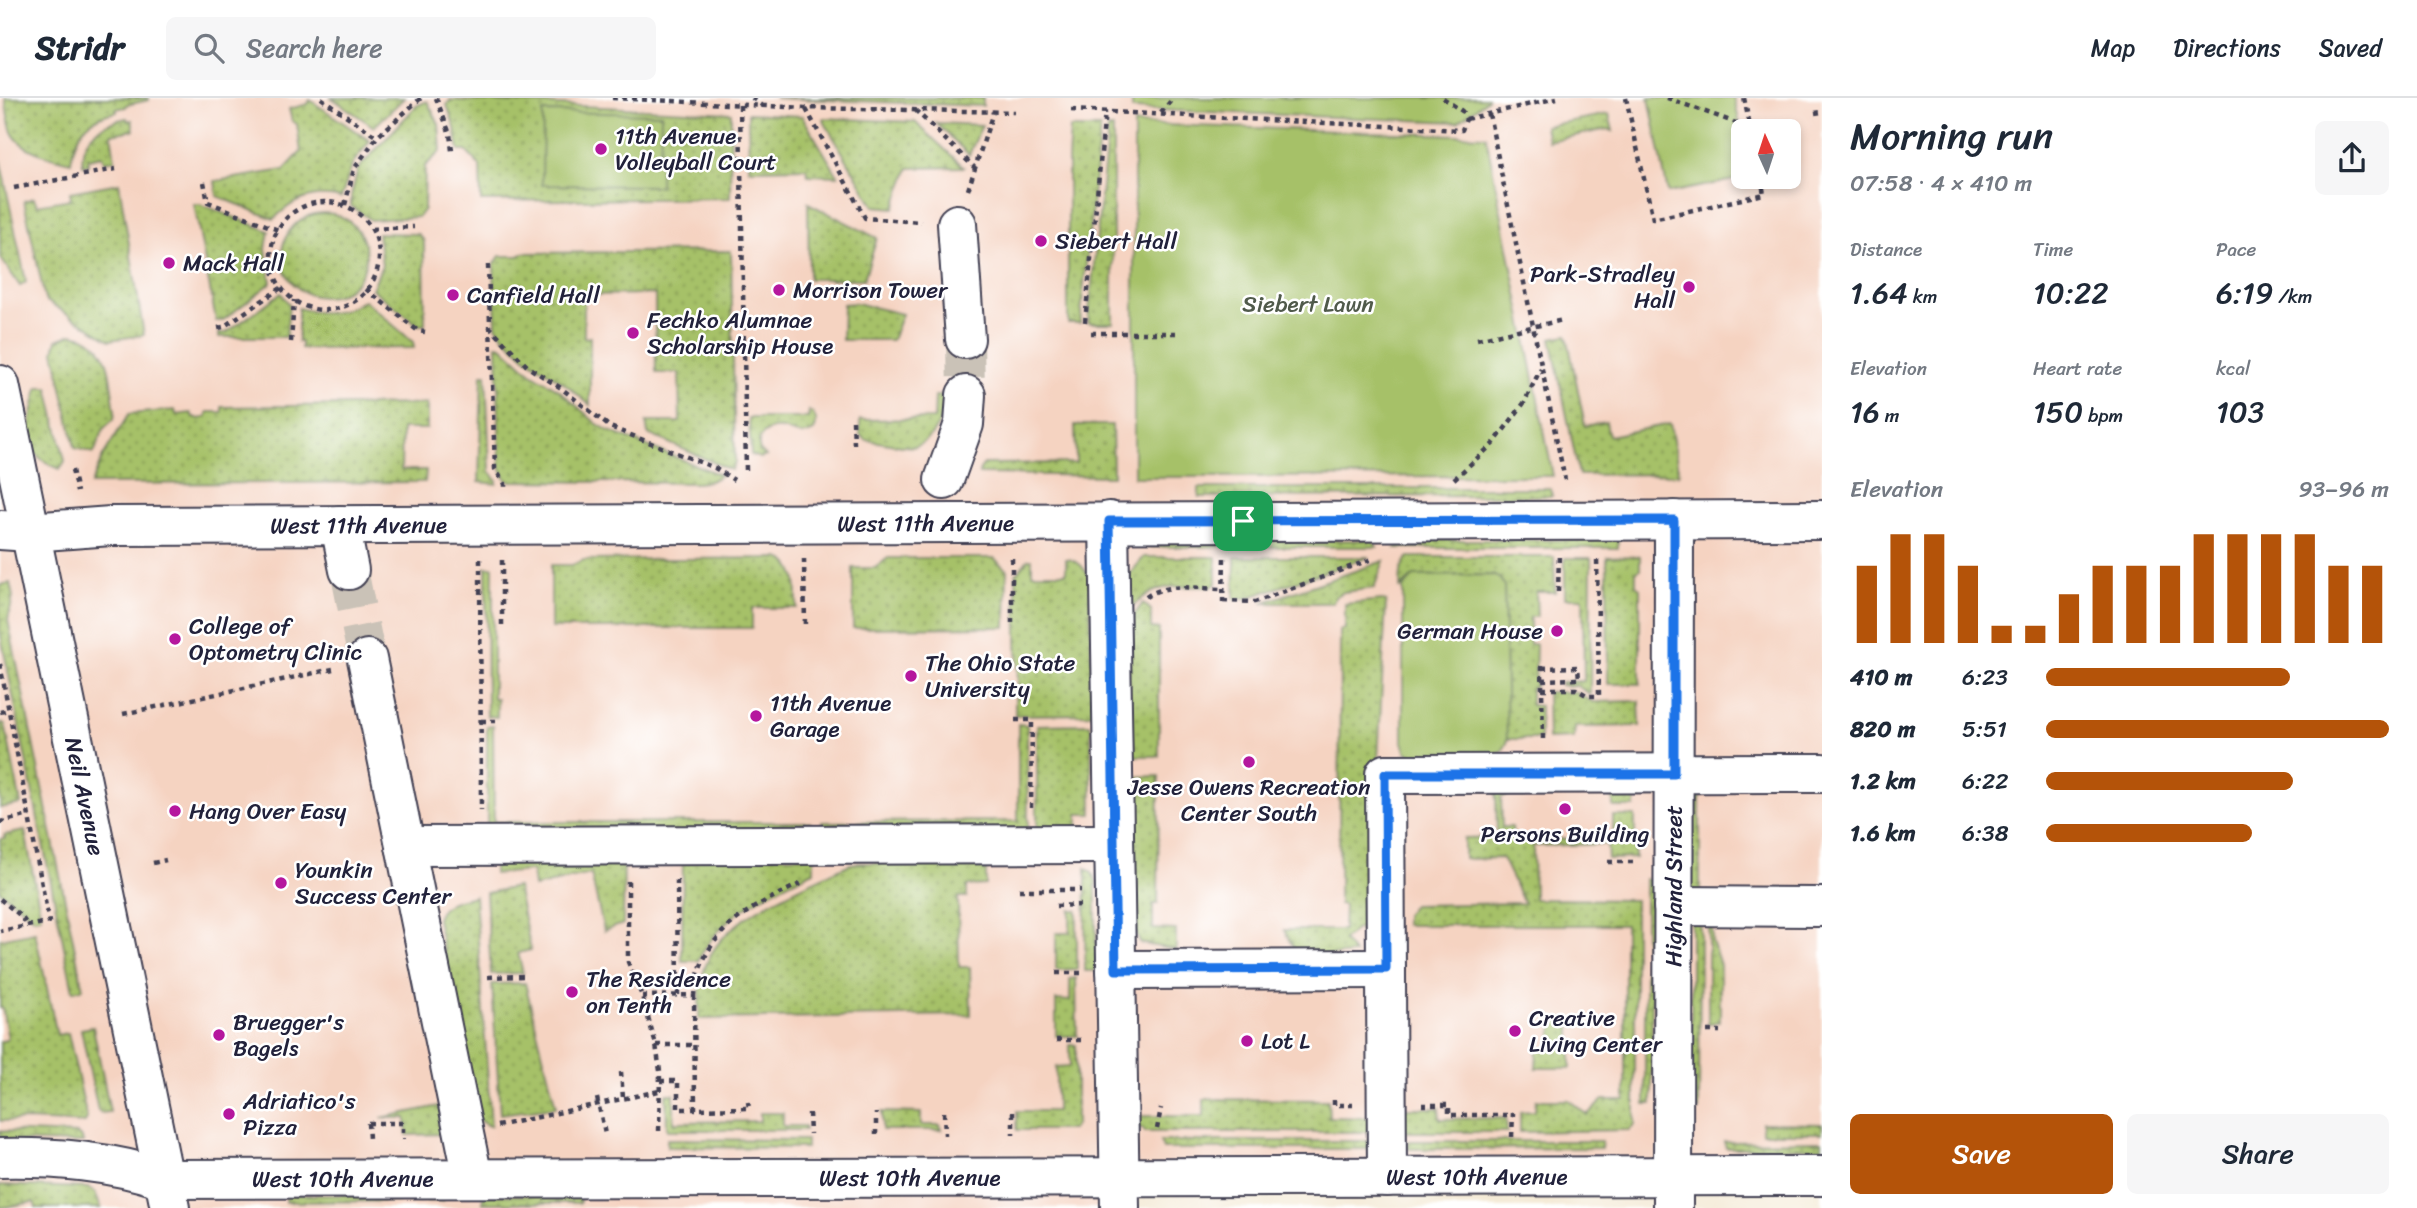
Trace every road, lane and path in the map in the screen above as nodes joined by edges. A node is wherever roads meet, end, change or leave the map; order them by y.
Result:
1 (321, 98) edge
2 (421, 98) edge
3 (436, 98) edge
4 (612, 98) edge
5 (752, 98) edge
6 (1173, 98) edge
7 (1443, 98) edge
8 (1558, 98) edge
9 (1626, 98) edge
10 (1667, 98) edge
11 (1744, 98) edge
12 (740, 105) junction
13 (764, 106) junction
14 (805, 108) junction
15 (915, 110) junction
16 (1071, 110) dead end
17 (1105, 111) junction
18 (993, 112) junction
19 (1014, 112) dead end
20 (1161, 114) junction
21 (1489, 114) junction
22 (1466, 119) junction
23 (1748, 119) edge
24 (1731, 123) edge
25 (377, 137) junction
26 (452, 151) dead end
27 (975, 168) junction
28 (116, 169) dead end
29 (204, 182) dead end
30 (14, 188) dead end
31 (1764, 189) edge
32 (345, 205) junction
33 (957, 224) junction
34 (414, 227) dead end
35 (372, 229) junction
36 (278, 230) junction
37 (488, 265) dead end
38 (281, 288) junction
39 (366, 289) junction
40 (294, 300) junction
41 (1563, 320) dead end
42 (1085, 322) dead end
43 (489, 326) junction
44 (218, 328) dead end
45 (1533, 328) junction
46 (425, 331) dead end
47 (1091, 332) dead end
48 (1179, 334) dead end
49 (965, 339) tunnel mouth
50 (1477, 339) dead end
51 (291, 342) dead end
52 (1541, 368) junction
53 (0, 385) edge
54 (966, 396) tunnel mouth
55 (853, 420) dead end
56 (854, 444) dead end
57 (72, 470) dead end
58 (746, 472) dead end
59 (1454, 479) dead end
60 (734, 480) dead end
61 (944, 480) dead end
62 (1565, 480) dead end
63 (505, 491) dead end
64 (77, 493) dead end
65 (1674, 520) junction
66 (1822, 520) edge
67 (1109, 521) junction
68 (340, 525) junction
69 (15, 531) edge
70 (1597, 551) dead end
71 (1559, 552) dead end
72 (1224, 553) dead end
73 (1012, 554) dead end
74 (804, 555) dead end
75 (480, 556) dead end
76 (502, 556) dead end
77 (1375, 558) dead end
78 (349, 570) tunnel mouth
79 (1224, 589) junction
80 (1558, 592) dead end
81 (1139, 603) dead end
82 (1012, 627) dead end
83 (805, 628) dead end
84 (502, 629) dead end
85 (367, 660) joint
86 (0, 664) edge
87 (1542, 680) junction
88 (1542, 689) junction
89 (9, 710) junction
90 (0, 712) edge
91 (123, 714) dead end
92 (1015, 720) dead end
93 (481, 721) junction
94 (497, 721) dead end
95 (1543, 739) dead end
96 (1822, 773) edge
97 (1674, 774) junction
98 (30, 816) junction
99 (0, 822) edge
100 (1114, 844) junction
101 (479, 845) junction
102 (1035, 845) junction
103 (405, 846) junction
104 (166, 860) dead end
105 (1608, 862) dead end
106 (1642, 862) dead end
107 (153, 863) dead end
108 (628, 870) dead end
109 (677, 870) dead end
110 (813, 877) dead end
111 (1019, 890) dead end
112 (1082, 890) dead end
113 (0, 899) edge
114 (1082, 905) dead end
115 (1056, 906) dead end
116 (1673, 906) junction
117 (1822, 907) edge
118 (28, 926) junction
119 (0, 931) edge
120 (1386, 969) junction
121 (1099, 971) junction
122 (1056, 973) dead end
123 (524, 976) dead end
124 (488, 977) dead end
125 (678, 995) junction
126 (694, 995) junction
127 (642, 996) junction
128 (1056, 1040) dead end
129 (1082, 1040) dead end
130 (656, 1045) junction
131 (694, 1045) junction
132 (621, 1072) dead end
133 (660, 1082) junction
134 (659, 1091) junction
135 (623, 1098) junction
136 (597, 1101) junction
137 (748, 1102) dead end
138 (1161, 1108) dead end
139 (695, 1109) junction
140 (944, 1112) dead end
141 (1013, 1112) dead end
142 (1513, 1112) dead end
143 (809, 1113) dead end
144 (876, 1113) dead end
145 (496, 1126) dead end
146 (605, 1134) dead end
147 (659, 1134) dead end
148 (810, 1134) dead end
149 (876, 1135) dead end
150 (945, 1135) dead end
151 (1013, 1135) dead end
152 (1156, 1137) dead end
153 (1513, 1137) dead end
154 (369, 1139) dead end
155 (403, 1139) dead end
156 (0, 1158) edge
157 (1822, 1176) edge
158 (1387, 1177) junction
159 (473, 1178) junction
160 (1120, 1192) edge
161 (1673, 1192) edge
162 (167, 1194) edge

1 - 25 path
2 - 25 path
3 - 26 path
4 - 12 path
5 - 13 path
6 - 20 path
7 - 22 path
8 - 21 path
9 - 31 path
10 - 24 path
11 - 23 path
12 - 13 path
12 - 58 path
13 - 14 path
14 - 15 path
14 - 33 path
15 - 18 path
15 - 27 path
16 - 17 path
17 - 20 path
17 - 42 path
18 - 19 path
18 - 27 path
20 - 22 path
21 - 22 path
21 - 45 path
25 - 32 path
27 - 33 path
28 - 30 path
29 - 36 path
32 - 35 path
32 - 36 path
33 - 49 street
34 - 35 path
35 - 39 path
36 - 38 path
37 - 43 path
38 - 40 path
38 - 44 path
39 - 40 path
39 - 46 path
40 - 51 path
41 - 45 path
43 - 60 path
43 - 63 path
45 - 50 path
45 - 52 path
47 - 48 path
52 - 59 path
52 - 62 path
53 - 69 street, Neil Avenue
54 - 61 street
55 - 56 path
57 - 64 path
65 - 66 street, West 11th Avenue
65 - 67 street, West 11th Avenue
65 - 97 street, Highland Street
67 - 68 street, West 11th Avenue
67 - 100 street
68 - 69 street, West 11th Avenue
68 - 78 street
69 - 162 street, Neil Avenue
70 - 88 path
71 - 80 path
72 - 79 path
73 - 82 path
74 - 83 path
75 - 93 path
76 - 84 path
77 - 79 path
79 - 81 path
85 - 91 path
85 - 103 street
86 - 89 path
87 - 87 path
87 - 88 path
88 - 95 path
89 - 90 path
89 - 98 path
92 - 102 path
93 - 94 path
93 - 101 path
96 - 97 street
97 - 116 street, Highland Street
97 - 120 street
98 - 99 path
98 - 118 path
100 - 102 street
100 - 121 street
101 - 102 street
101 - 103 street
103 - 159 street
104 - 107 path
105 - 106 path
108 - 127 path
109 - 125 path
110 - 126 path
111 - 112 path
113 - 118 path
114 - 115 path
116 - 117 street
116 - 161 street, Highland Street
118 - 119 path
120 - 121 street
120 - 158 street
121 - 122 path
121 - 160 street
123 - 124 path
125 - 126 path
125 - 127 path
126 - 131 path
127 - 130 path
128 - 129 path
130 - 131 path
130 - 133 path
131 - 139 path
132 - 135 path
133 - 134 path
133 - 139 path
134 - 135 path
134 - 147 path
135 - 136 path
136 - 145 path
136 - 146 path
137 - 139 path
138 - 152 path
140 - 150 path
141 - 151 path
142 - 153 path
143 - 148 path
144 - 149 path
154 - 155 path
156 - 162 street, West 10th Avenue
157 - 161 street, West 10th Avenue
158 - 160 street, West 10th Avenue
158 - 161 street, West 10th Avenue
159 - 160 street, West 10th Avenue
159 - 162 street, West 10th Avenue

